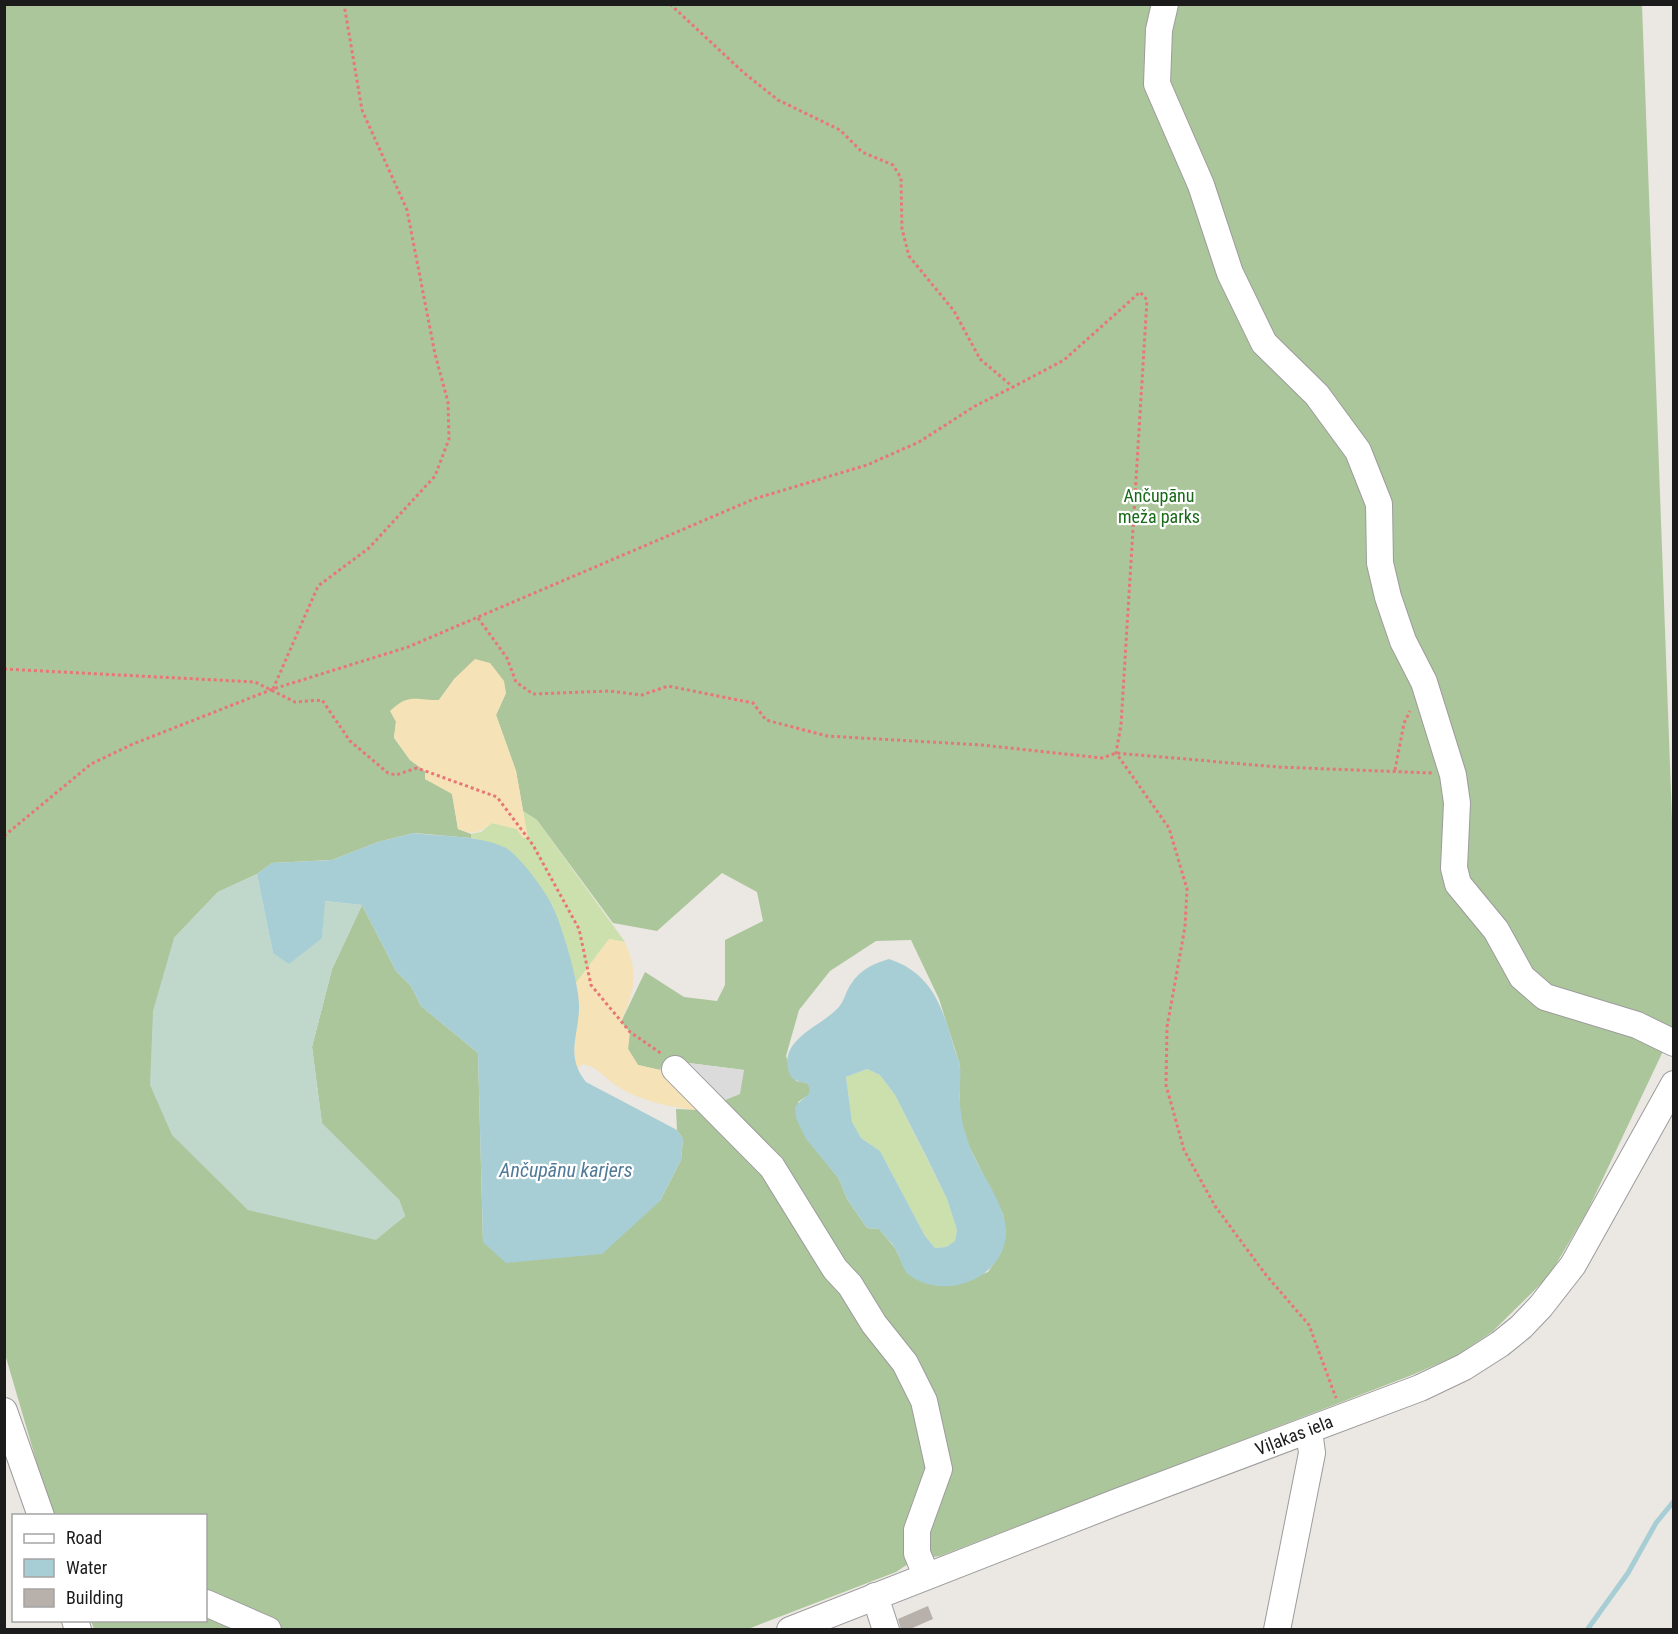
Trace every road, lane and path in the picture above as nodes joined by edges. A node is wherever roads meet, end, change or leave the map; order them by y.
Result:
1 (344, 4) edge
2 (670, 4) edge
3 (1165, 4) edge
4 (1013, 387) junction
5 (478, 618) junction
6 (4, 669) edge
7 (1424, 682) junction
8 (273, 689) junction
9 (1116, 753) junction
10 (1395, 770) junction
11 (1453, 775) junction
12 (4, 836) edge
13 (1674, 1043) edge
14 (675, 1069) joint
15 (1674, 1084) edge
16 (4, 1412) edge
17 (1342, 1417) junction
18 (1309, 1431) junction
19 (41, 1514) edge
20 (927, 1575) junction
21 (875, 1596) junction
22 (207, 1603) edge
23 (268, 1629) edge
24 (790, 1629) edge
25 (886, 1629) edge
26 (1277, 1629) edge

1 - 8 path
2 - 4 path
3 - 7 street
4 - 5 path
4 - 9 path
5 - 8 path
5 - 9 path
6 - 8 path
7 - 10 path
7 - 11 street
8 - 12 path
8 - 14 path
9 - 10 path
9 - 17 path
10 - 11 path
11 - 13 street
14 - 20 street
15 - 17 street, Viļakas iela
16 - 19 street
17 - 18 street, Viļakas iela
18 - 20 street, Viļakas iela
18 - 26 street
20 - 21 street, Viļakas iela
21 - 24 street, Viļakas iela
21 - 25 street
22 - 23 street

